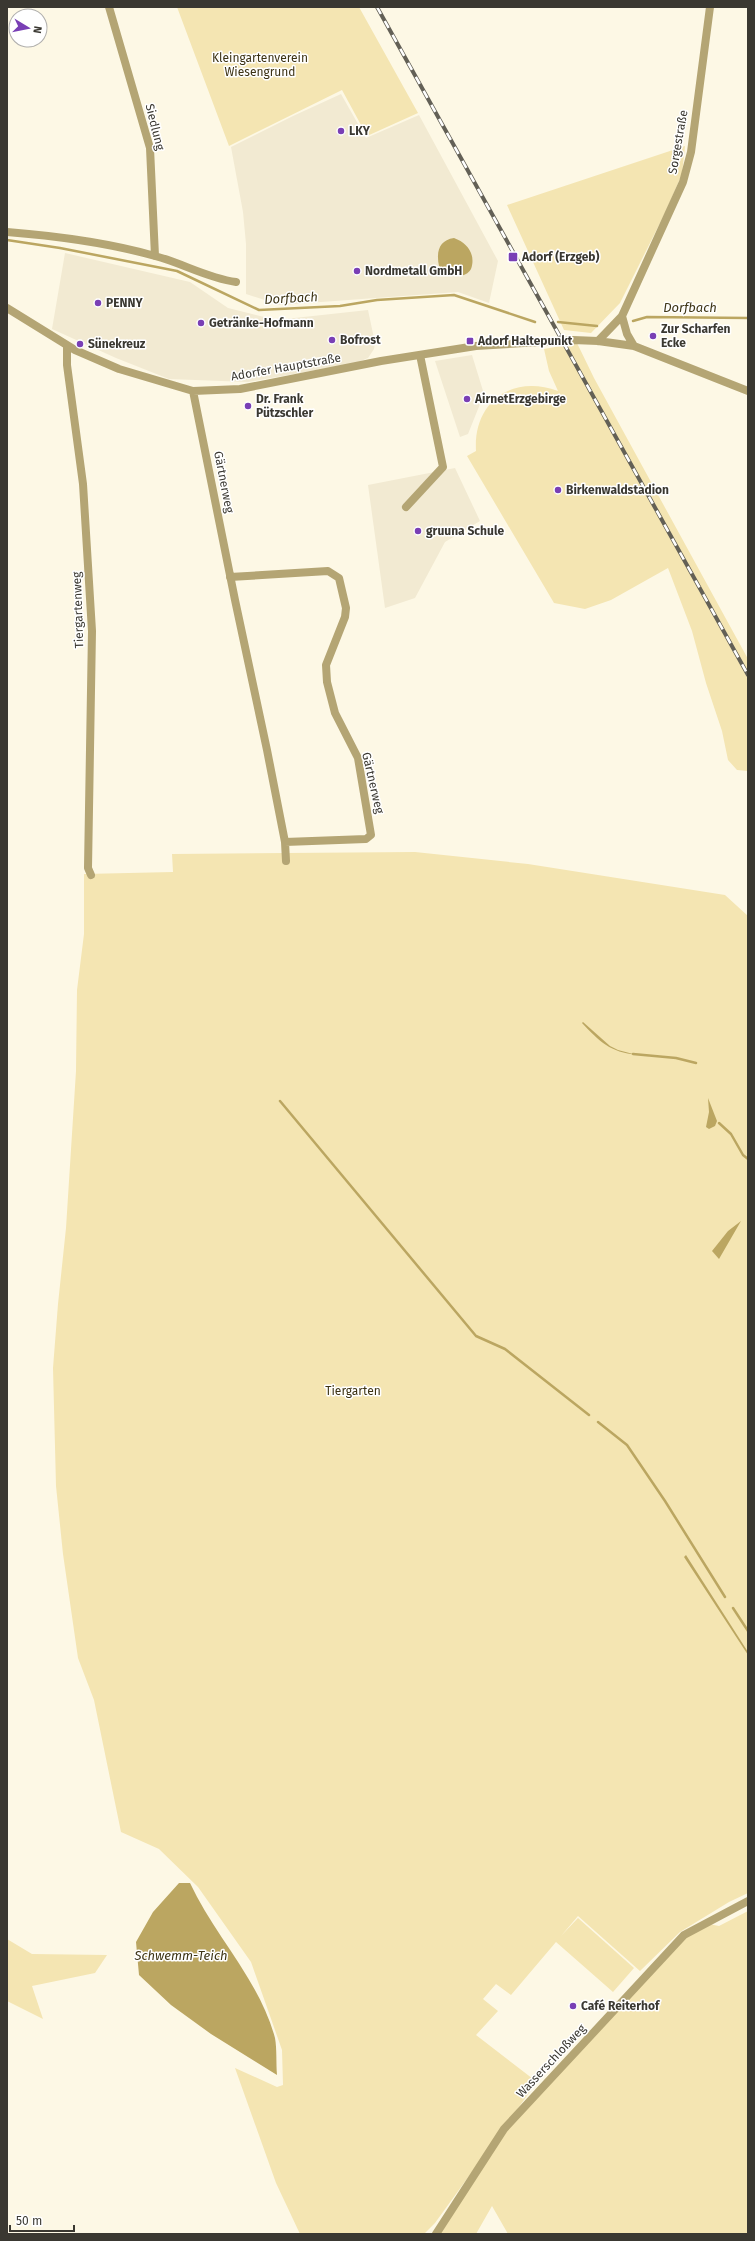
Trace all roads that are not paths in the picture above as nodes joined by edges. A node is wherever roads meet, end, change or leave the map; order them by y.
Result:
1 (109, 7) edge
2 (710, 7) edge
3 (7, 232) edge
4 (155, 256) junction
5 (236, 282) dead end
6 (7, 308) edge
7 (622, 316) junction
8 (598, 341) junction
9 (67, 346) junction
10 (634, 346) junction
11 (420, 355) junction
12 (193, 391) junction
13 (748, 391) edge
14 (406, 507) dead end
15 (230, 577) junction
16 (285, 842) junction
17 (286, 861) dead end
18 (91, 875) dead end
19 (748, 1901) edge
20 (436, 2234) edge

1 - 4 street, Siedlung
2 - 7 street, Sorgestraße
3 - 4 street
4 - 5 street
6 - 9 street, Adorfer Hauptstraße
7 - 8 street, Sorgestraße
7 - 10 street
8 - 10 street, Adorfer Hauptstraße
8 - 11 street, Adorfer Hauptstraße
9 - 12 street, Adorfer Hauptstraße
9 - 18 street, Tiergartenweg
10 - 13 street, Adorfer Hauptstraße
11 - 12 street, Adorfer Hauptstraße
11 - 14 street
12 - 15 street, Gärtnerweg
15 - 16 street, Gärtnerweg
15 - 16 street, Gärtnerweg
16 - 17 street, Gärtnerweg
19 - 20 street, Wasserschloßweg

